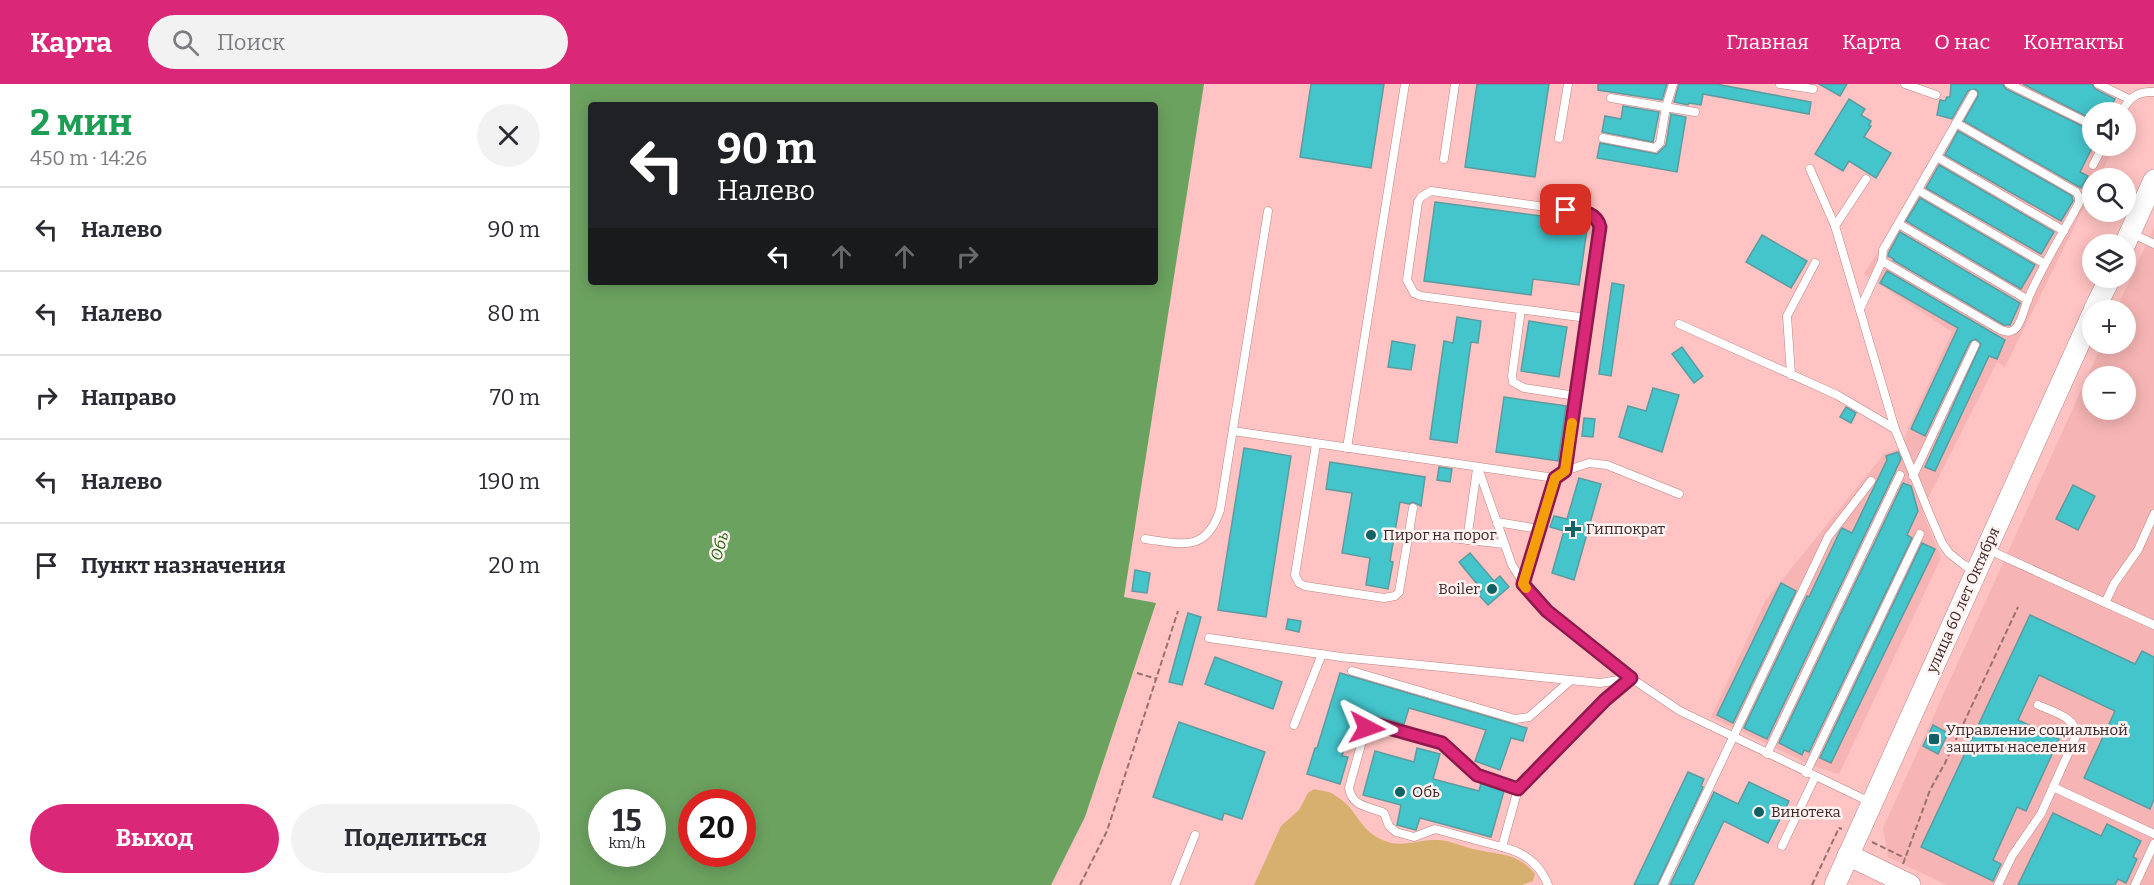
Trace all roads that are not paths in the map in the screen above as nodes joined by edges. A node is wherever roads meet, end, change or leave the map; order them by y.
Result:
1 (1405, 84) edge
2 (1455, 84) edge
3 (1568, 84) edge
4 (1673, 84) edge
5 (1780, 84) edge
6 (1905, 84) edge
7 (2009, 84) edge
8 (2098, 84) edge
9 (1814, 89) dead end
10 (2154, 92) edge
11 (1936, 94) dead end
12 (1973, 94) dead end
13 (1611, 98) dead end
14 (2129, 99) junction
15 (2127, 102) edge
16 (1666, 107) junction
17 (1695, 112) dead end
18 (2082, 119) edge
19 (1956, 123) junction
20 (1559, 138) dead end
21 (1603, 138) dead end
22 (2098, 156) edge
23 (1937, 157) junction
24 (1444, 159) dead end
25 (2093, 165) dead end
26 (1810, 169) dead end
27 (1866, 179) dead end
28 (2154, 180) edge
29 (1918, 190) junction
30 (1268, 211) dead end
31 (1899, 224) junction
32 (1835, 226) junction
33 (2064, 231) junction
34 (2129, 234) edge
35 (2136, 240) edge
36 (2154, 244) edge
37 (1882, 261) junction
38 (1815, 263) dead end
39 (2045, 264) junction
40 (2028, 300) junction
41 (1521, 309) junction
42 (1860, 309) junction
43 (1587, 318) junction
44 (1678, 324) dead end
45 (2082, 337) edge
46 (1975, 345) dead end
47 (1791, 375) junction
48 (1576, 396) junction
49 (1895, 429) junction
50 (1233, 431) junction
51 (1316, 444) junction
52 (1347, 448) junction
53 (1478, 468) junction
54 (1565, 471) junction
55 (1900, 475) dead end
56 (1913, 476) junction
57 (1555, 478) junction
58 (1871, 481) dead end
59 (1679, 494) dead end
60 (1413, 508) dead end
61 (2154, 514) edge
62 (1497, 522) junction
63 (1539, 529) junction
64 (1409, 533) junction
65 (1920, 534) dead end
66 (1145, 539) dead end
67 (1467, 540) junction
68 (1504, 544) junction
69 (1986, 549) junction
70 (1976, 571) junction
71 (1523, 584) junction
72 (2105, 603) junction
73 (2154, 625) edge
74 (1209, 638) dead end
75 (1322, 654) junction
76 (1369, 660) junction
77 (1352, 671) dead end
78 (1366, 675) junction
79 (1631, 678) junction
80 (1571, 680) junction
81 (2038, 705) dead end
82 (1294, 724) dead end
83 (1732, 738) junction
84 (1767, 754) junction
85 (1806, 772) junction
86 (1815, 777) junction
87 (2053, 787) junction
88 (1518, 789) junction
89 (1871, 803) junction
90 (2154, 834) edge
91 (1195, 835) dead end
92 (2154, 844) edge
93 (1782, 846) dead end
94 (1502, 847) junction
95 (1848, 855) junction
96 (1175, 885) edge
97 (1548, 885) edge
98 (1663, 885) edge
99 (1835, 885) edge
100 (1910, 885) edge
101 (1998, 885) edge
102 (2135, 885) edge

1 - 52 lane
2 - 24 lane
3 - 20 lane
4 - 16 lane
5 - 9 lane
6 - 11 lane
7 - 18 lane
8 - 14 lane
10 - 14 lane
12 - 19 lane
13 - 16 lane
14 - 15 lane
16 - 17 lane
16 - 21 lane
19 - 23 lane
19 - 33 lane
22 - 25 lane
23 - 29 lane
23 - 33 lane
26 - 32 lane
27 - 32 lane
28 - 34 main road
29 - 31 lane
29 - 39 lane
30 - 50 lane
31 - 37 lane
31 - 40 lane
32 - 42 lane
33 - 39 lane
35 - 36 lane
37 - 40 lane
37 - 42 lane
38 - 47 lane
39 - 40 lane
41 - 43 lane
41 - 43 lane
41 - 48 lane
42 - 49 lane
43 - 48 lane
44 - 47 lane
45 - 69 main road, улица 60 лет Октября
46 - 56 lane
47 - 49 lane
48 - 54 lane
49 - 56 lane
50 - 51 lane
50 - 66 lane
51 - 52 lane
51 - 64 lane
52 - 53 lane
53 - 57 lane
53 - 62 lane
53 - 67 lane
54 - 57 lane
54 - 59 lane
55 - 84 lane
56 - 70 lane
57 - 63 lane
58 - 83 lane
60 - 64 lane
61 - 72 lane
62 - 63 lane
62 - 68 lane
63 - 71 lane
64 - 67 lane
65 - 85 lane
67 - 68 lane
68 - 71 lane
69 - 70 main road, улица 60 лет Октября
69 - 72 lane
70 - 89 main road, улица 60 лет Октября
71 - 79 lane
72 - 73 lane
74 - 75 lane
75 - 76 lane
75 - 82 lane
76 - 78 lane
76 - 80 lane
77 - 78 lane
78 - 80 lane
79 - 80 lane
79 - 83 lane
79 - 88 lane
81 - 87 lane
83 - 84 lane
83 - 98 lane
84 - 85 lane
85 - 86 lane
86 - 89 lane
86 - 93 lane
87 - 90 lane
87 - 101 lane
88 - 94 lane
88 - 94 lane
89 - 95 main road, улица 60 лет Октября
91 - 96 lane
92 - 102 lane
94 - 97 lane
95 - 99 main road, улица 60 лет Октября
95 - 100 main road

